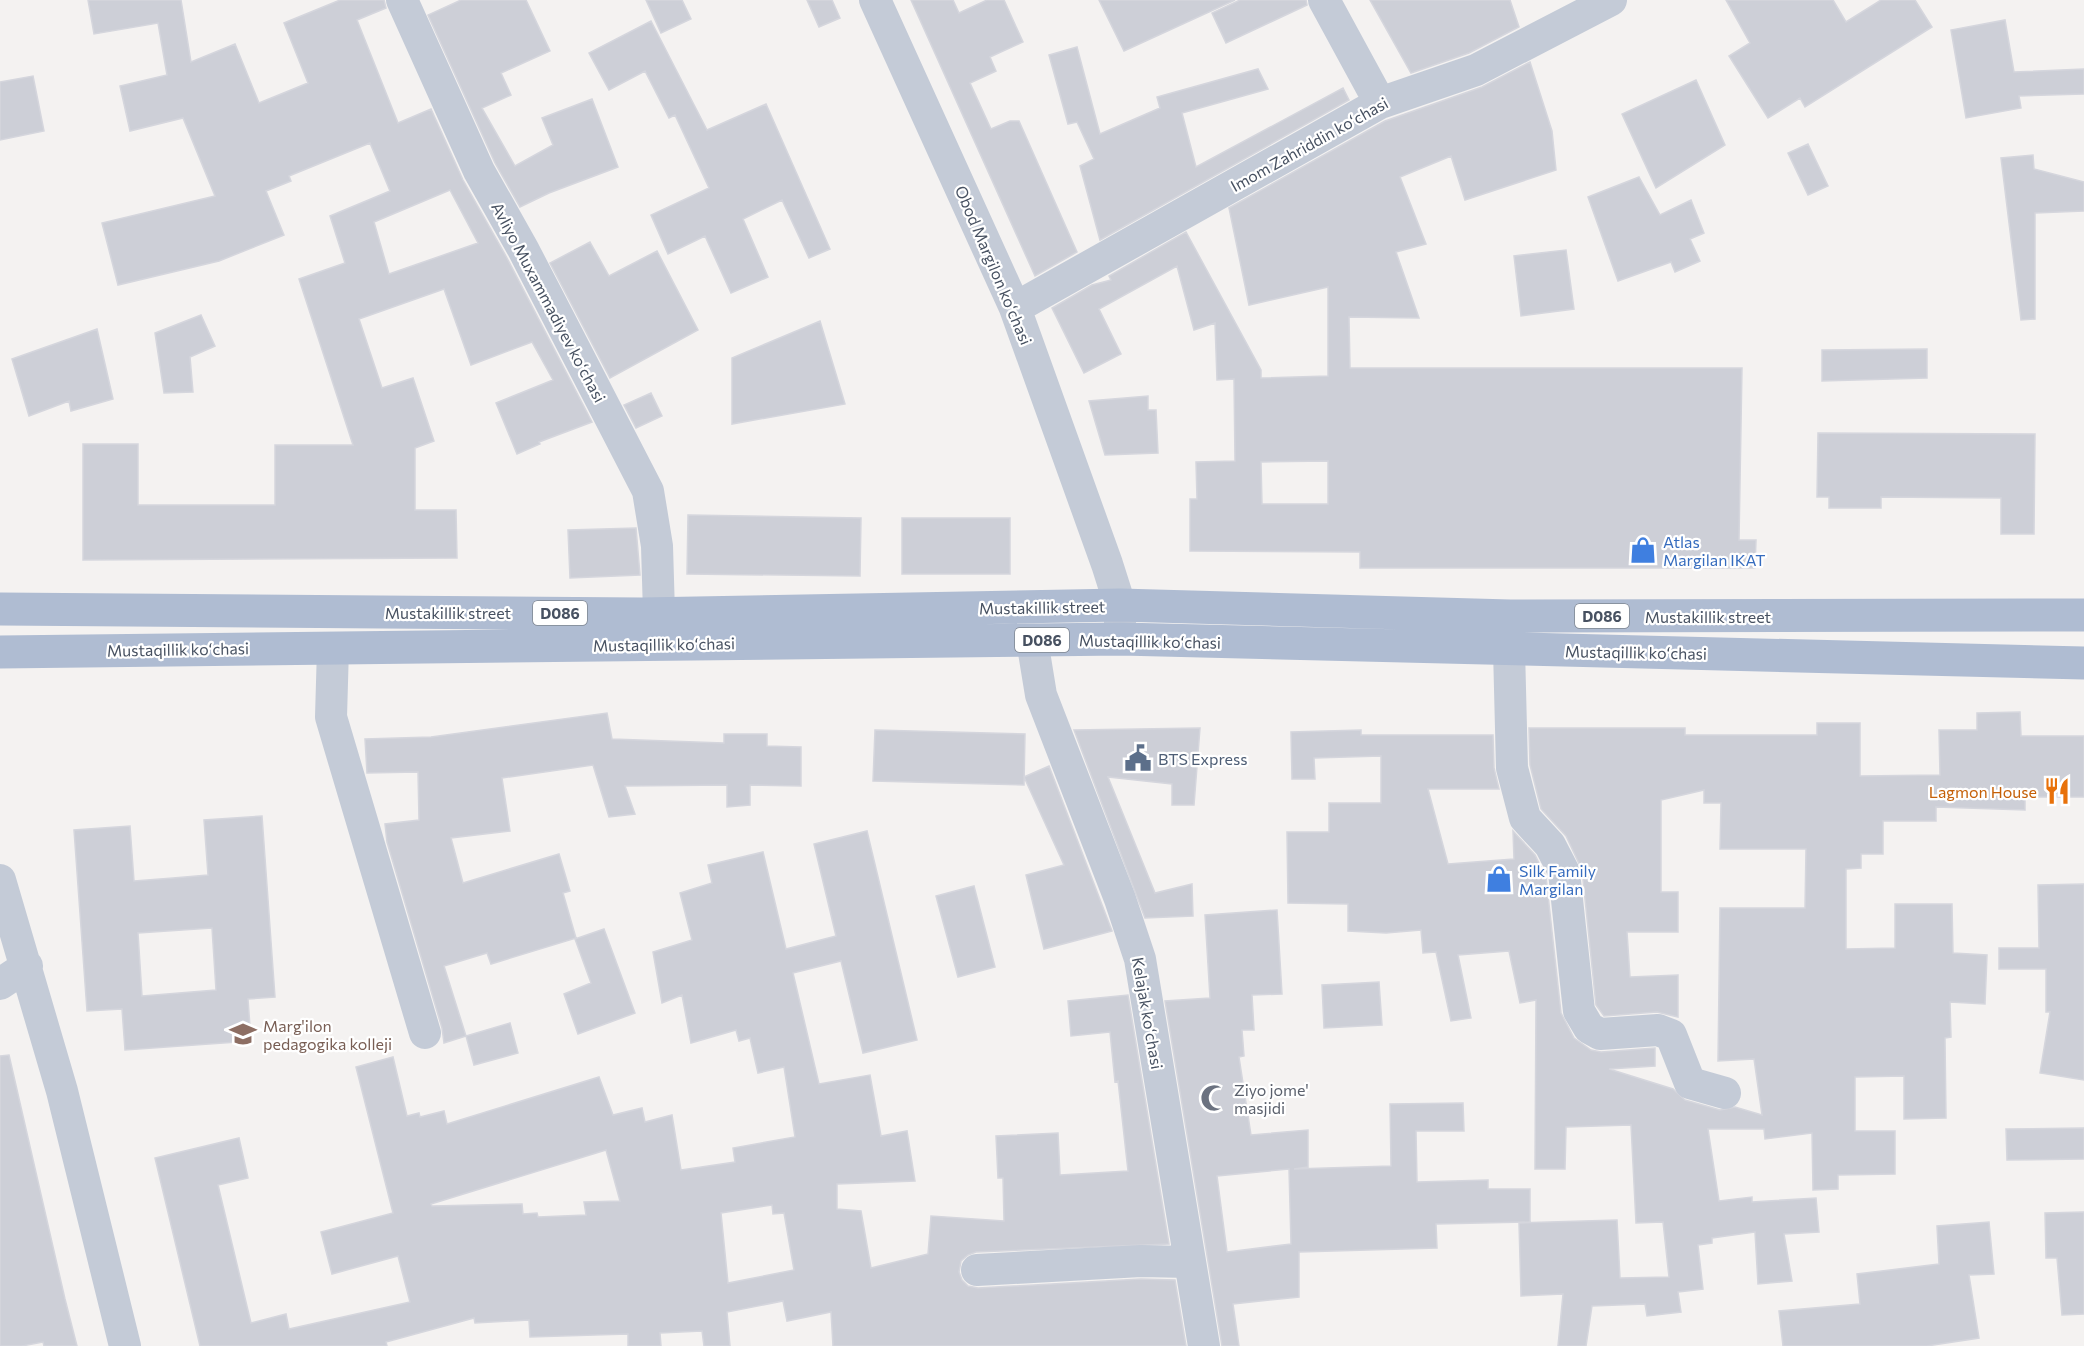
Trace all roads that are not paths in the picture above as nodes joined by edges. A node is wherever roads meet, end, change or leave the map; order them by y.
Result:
1 (402, 0) edge
2 (875, 0) edge
3 (1324, 0) edge
4 (1611, 0) edge
5 (1380, 103) junction
6 (1016, 308) junction
7 (1120, 605) junction
8 (0, 609) edge
9 (659, 613) junction
10 (2084, 615) edge
11 (1121, 639) junction
12 (1032, 640) junction
13 (333, 648) junction
14 (1509, 649) junction
15 (0, 651) edge
16 (2084, 663) edge
17 (0, 880) edge
18 (27, 966) junction
19 (0, 984) edge
20 (425, 1033) dead end
21 (1725, 1093) dead end
22 (1188, 1262) junction
23 (977, 1269) dead end
24 (125, 1346) edge
25 (1204, 1346) edge

1 - 9 street, Avliyo Muxammadiyev koʻchasi
2 - 6 street, Obod Margilon koʻchasi
3 - 5 street
4 - 5 street, Imom Zahriddin koʻchasi
5 - 6 street, Imom Zahriddin koʻchasi
6 - 7 street, Obod Margilon koʻchasi
7 - 9 main road, Mustakillik street / D086
7 - 10 main road, Mustakillik street / D086
7 - 11 street, Obod Margilon koʻchasi
8 - 9 main road, Mustakillik street / D086
11 - 12 main road, Mustaqillik koʻchasi / D086
11 - 14 main road, Mustaqillik koʻchasi / D086
12 - 13 main road, Mustaqillik koʻchasi / D086
12 - 22 street, Kelajak koʻchasi
13 - 15 main road, Mustaqillik koʻchasi / D086
13 - 20 street
14 - 16 main road, Mustaqillik koʻchasi / D086
14 - 21 street
17 - 18 street
18 - 19 street
18 - 24 street
22 - 23 street
22 - 25 street, Kelajak koʻchasi

